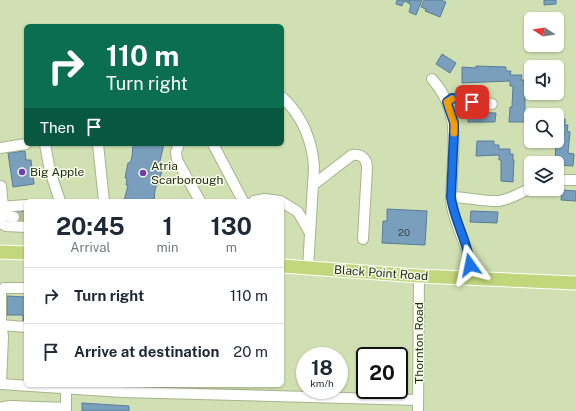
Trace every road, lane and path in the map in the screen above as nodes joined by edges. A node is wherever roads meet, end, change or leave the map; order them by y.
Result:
1 (432, 79) dead end
2 (284, 99) edge
3 (447, 102) junction
4 (492, 104) dead end
5 (24, 144) edge
6 (45, 146) edge
7 (98, 146) edge
8 (178, 146) edge
9 (214, 146) edge
10 (0, 148) edge
11 (564, 180) edge
12 (576, 180) edge
13 (313, 185) junction
14 (1, 186) edge
15 (524, 192) edge
16 (451, 197) junction
17 (59, 199) edge
18 (104, 199) edge
19 (199, 199) edge
20 (242, 199) edge
21 (284, 203) edge
22 (24, 205) edge
23 (1, 209) edge
24 (14, 214) tunnel mouth
25 (0, 223) edge
26 (24, 227) edge
27 (310, 233) junction
28 (363, 239) dead end
29 (0, 252) edge
30 (24, 253) edge
31 (284, 266) edge
32 (308, 268) junction
33 (419, 276) junction
34 (470, 278) junction
35 (576, 283) edge
36 (24, 288) edge
37 (1, 325) edge
38 (24, 327) edge
39 (0, 384) edge
40 (24, 386) edge
41 (43, 387) edge
42 (66, 389) junction
43 (418, 400) junction
44 (66, 410) edge
45 (1, 411) edge
46 (418, 411) edge

1 - 3 street
2 - 13 street
3 - 4 street
3 - 16 street
5 - 10 street
6 - 17 street
7 - 18 street
8 - 19 street
9 - 20 street
11 - 12 street
13 - 27 street
13 - 28 street
14 - 23 street
15 - 16 street
16 - 34 street
21 - 27 street
22 - 23 street
23 - 24 street
25 - 26 street
27 - 32 street
29 - 30 main road
31 - 32 main road, Black Point Road
32 - 33 main road, Black Point Road
33 - 34 main road, Black Point Road
33 - 43 street, Thornton Road
34 - 35 main road, Black Point Road
36 - 37 street
37 - 38 street
37 - 39 street
39 - 40 street
41 - 42 street
42 - 43 street
42 - 44 street
43 - 46 street, Thornton Road
44 - 45 street

